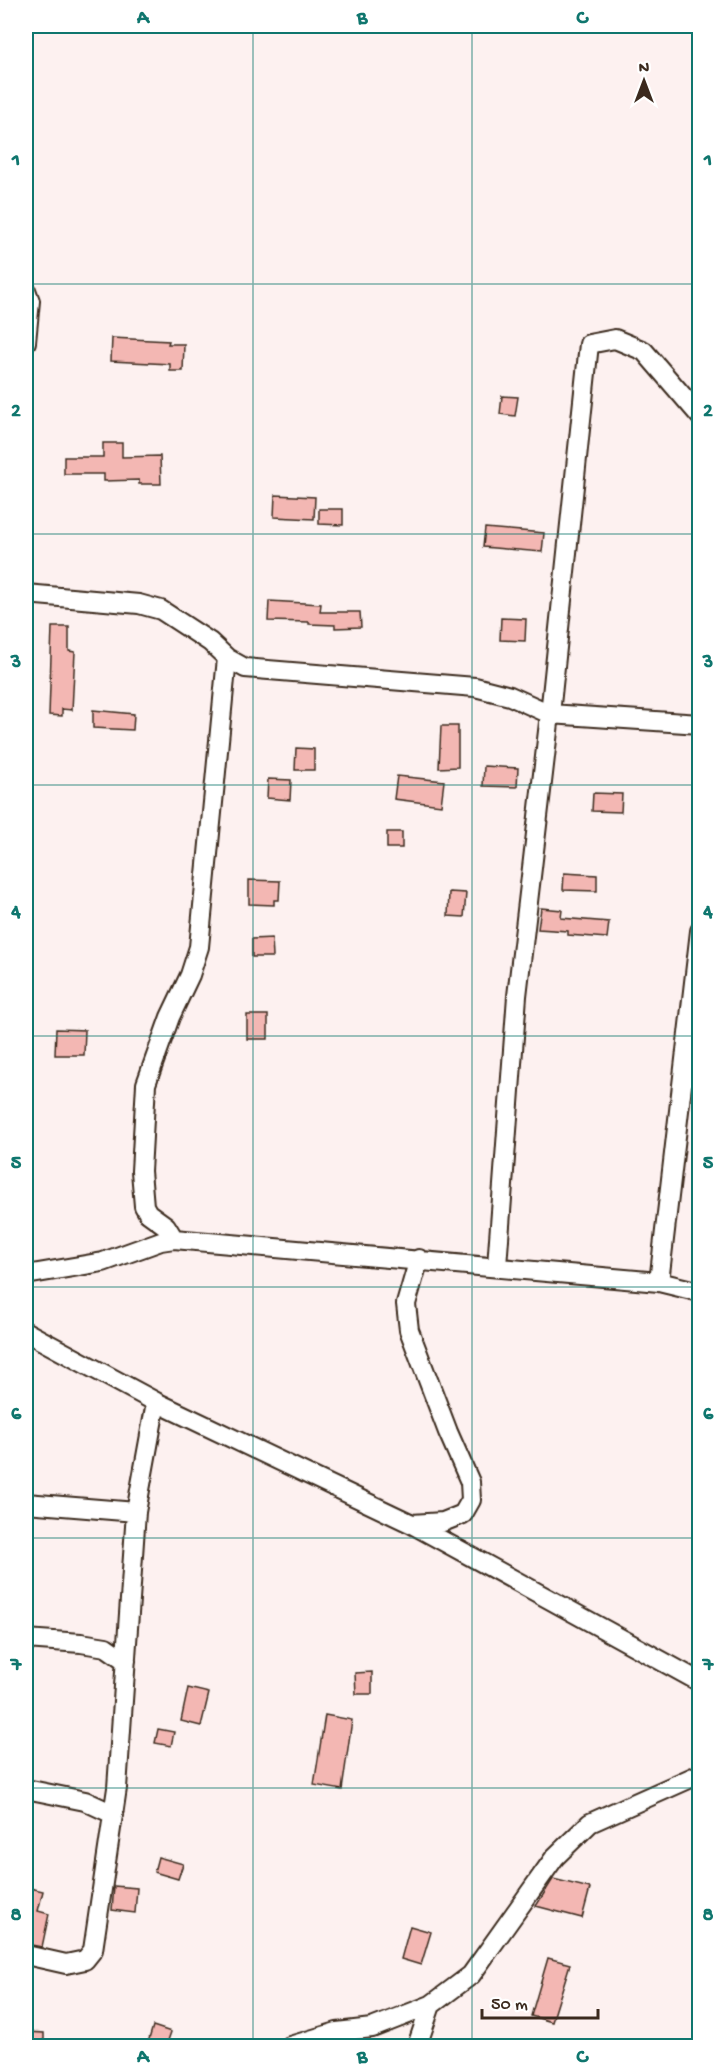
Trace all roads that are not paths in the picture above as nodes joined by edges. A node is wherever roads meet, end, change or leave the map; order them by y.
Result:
1 (26, 290) edge
2 (26, 342) edge
3 (699, 416) edge
4 (26, 594) edge
5 (227, 658) junction
6 (550, 714) junction
7 (699, 724) edge
8 (699, 931) edge
9 (174, 1239) junction
10 (419, 1259) junction
11 (496, 1266) junction
12 (26, 1275) edge
13 (659, 1282) junction
14 (699, 1292) edge
15 (26, 1332) edge
16 (156, 1402) junction
17 (26, 1503) edge
18 (136, 1512) junction
19 (412, 1524) junction
20 (26, 1639) edge
21 (126, 1661) junction
22 (699, 1682) edge
23 (699, 1774) edge
24 (117, 1783) junction
25 (26, 1789) edge
26 (85, 1801) junction
27 (113, 1814) junction
28 (26, 1955) edge
29 (431, 2005) junction
30 (290, 2046) edge
31 (417, 2046) edge

1 - 2 street
3 - 6 street
4 - 5 street
5 - 6 street
5 - 9 street
6 - 7 street
6 - 11 street
8 - 13 street
9 - 10 street
9 - 12 street
10 - 11 street
10 - 19 street
11 - 13 street
13 - 14 street
15 - 16 street
16 - 18 street
16 - 19 street
17 - 18 street
18 - 21 street
19 - 22 street
20 - 21 street
21 - 24 street
23 - 29 street
24 - 26 street
24 - 27 street
25 - 26 street
26 - 27 street
27 - 28 street
29 - 30 street
29 - 31 street

